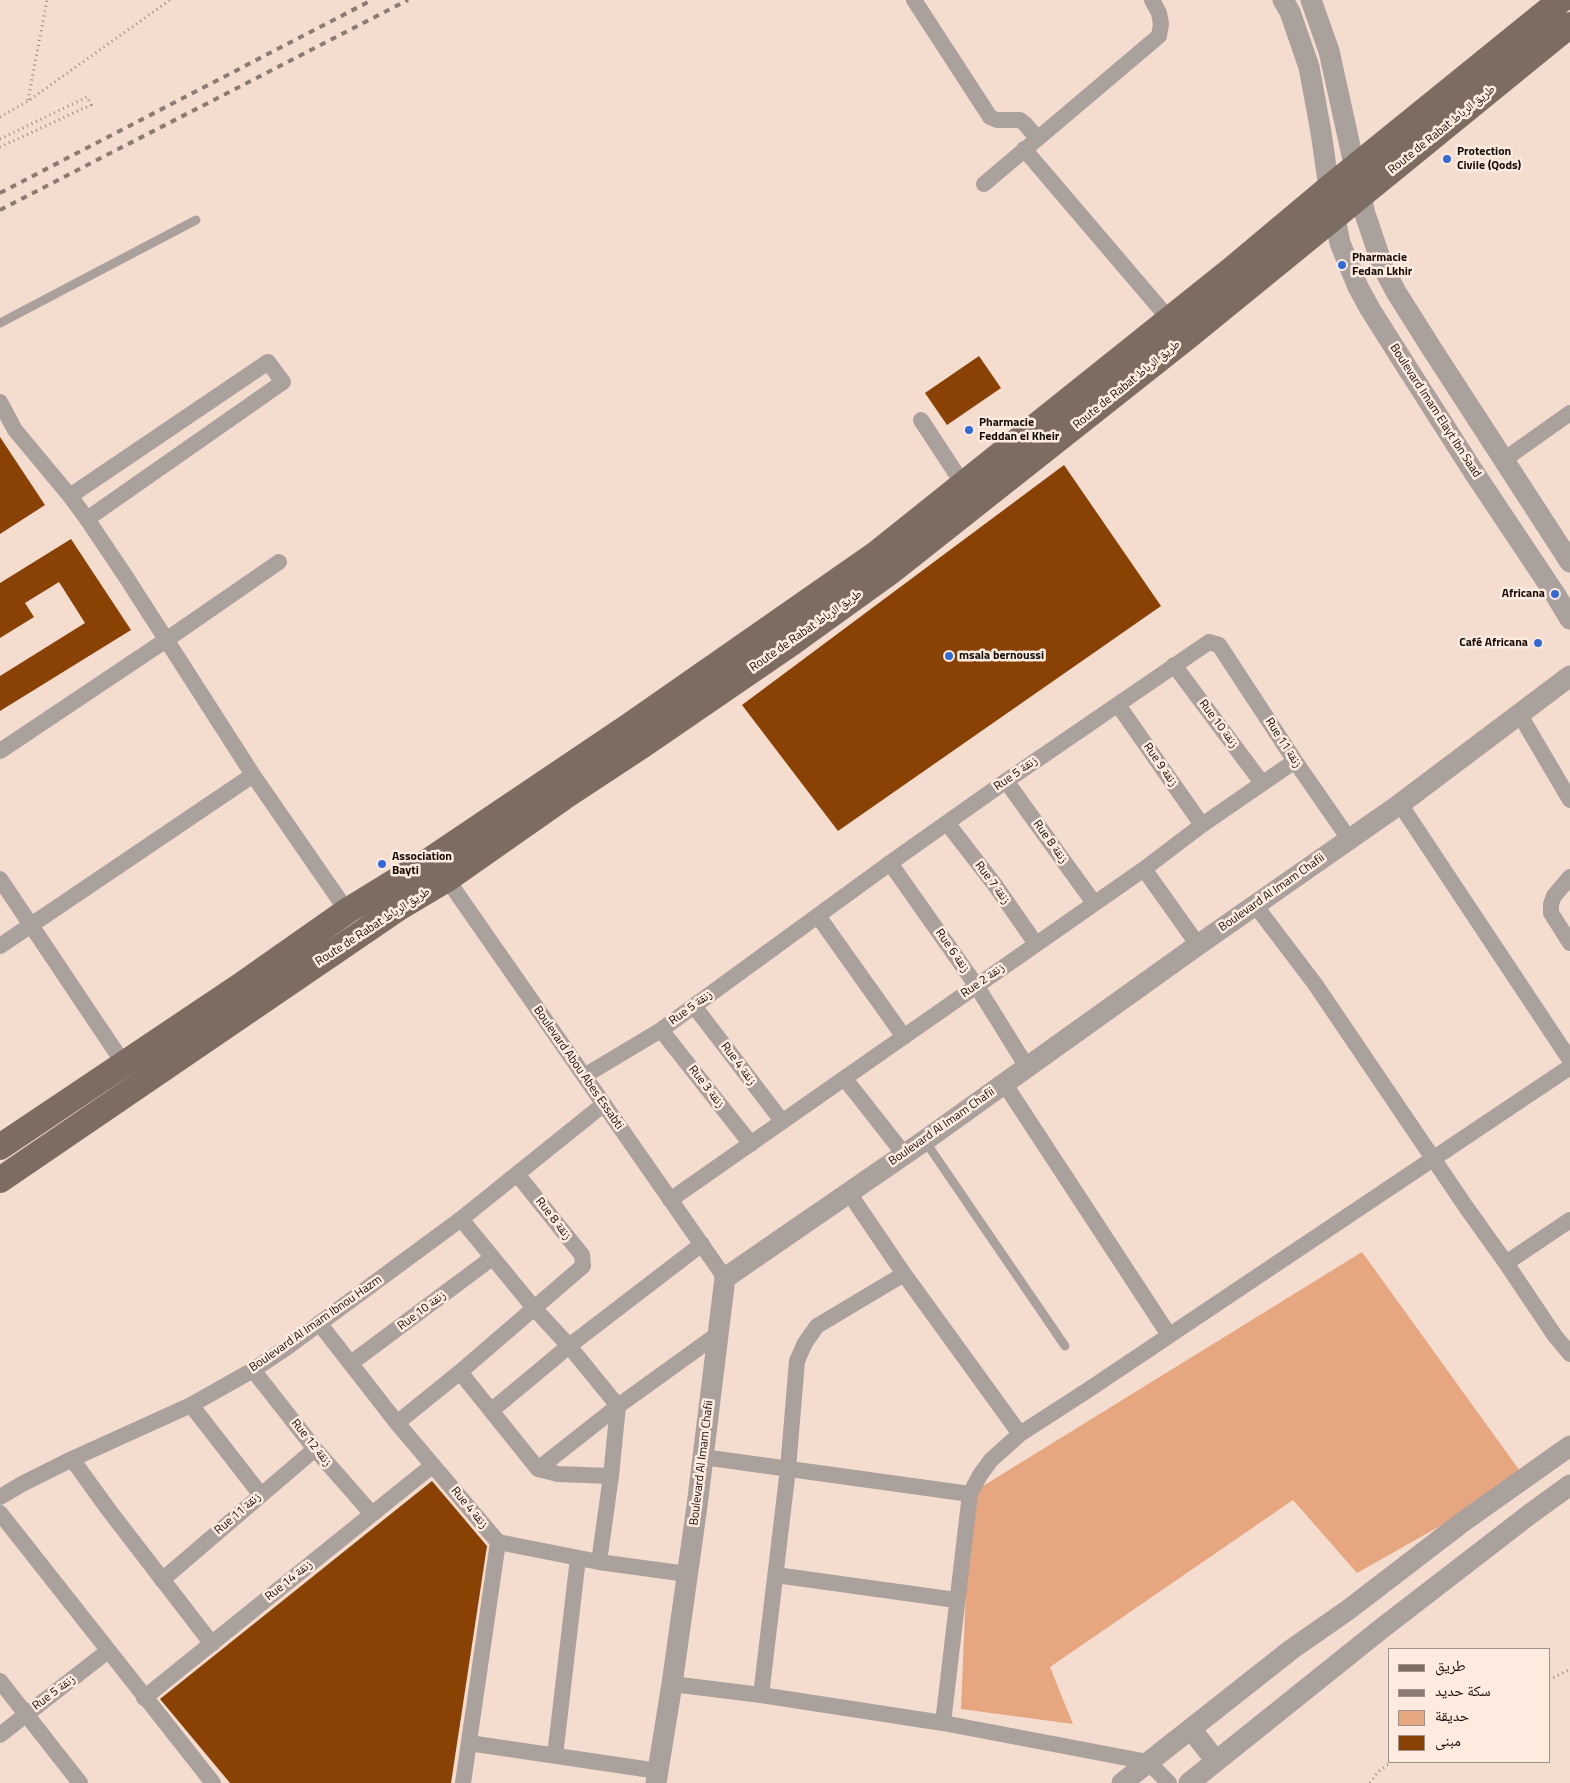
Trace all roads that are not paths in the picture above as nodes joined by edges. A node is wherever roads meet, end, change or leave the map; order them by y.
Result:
1 (914, 0) edge
2 (1152, 0) edge
3 (1283, 0) edge
4 (1311, 0) edge
5 (1561, 0) edge
6 (1570, 25) edge
7 (1037, 138) junction
8 (1024, 149) junction
9 (1354, 168) junction
10 (984, 184) dead end
11 (1329, 188) junction
12 (1361, 196) junction
13 (1335, 218) junction
14 (196, 220) dead end
15 (1169, 319) junction
16 (0, 323) edge
17 (0, 402) edge
18 (1570, 413) edge
19 (182, 420) junction
20 (920, 420) dead end
21 (198, 441) junction
22 (1505, 459) junction
23 (963, 484) junction
24 (70, 496) junction
25 (87, 519) junction
26 (279, 562) dead end
27 (1570, 562) edge
28 (1570, 619) edge
29 (166, 640) junction
30 (1219, 645) joint
31 (1174, 665) junction
32 (1570, 676) edge
33 (1118, 705) junction
34 (1520, 715) junction
35 (0, 751) edge
36 (1295, 761) junction
37 (253, 775) junction
38 (1006, 781) junction
39 (1262, 783) junction
40 (1570, 800) edge
41 (1400, 804) junction
42 (947, 823) junction
43 (1202, 825) junction
44 (1349, 839) junction
45 (890, 863) junction
46 (1144, 868) junction
47 (440, 869) junction
48 (1570, 877) edge
49 (0, 879) edge
50 (1094, 903) junction
51 (1255, 905) junction
52 (347, 911) junction
53 (818, 916) junction
54 (31, 925) junction
55 (1570, 943) edge
56 (1036, 944) junction
57 (1198, 944) junction
58 (0, 946) edge
59 (976, 985) junction
60 (694, 1006) junction
61 (661, 1030) junction
62 (904, 1037) junction
63 (1570, 1060) edge
64 (124, 1064) junction
65 (1027, 1067) junction
66 (1570, 1067) edge
67 (584, 1076) junction
68 (845, 1079) junction
69 (1004, 1083) junction
70 (604, 1104) junction
71 (782, 1121) junction
72 (924, 1140) junction
73 (751, 1144) junction
74 (0, 1147) edge
75 (904, 1154) junction
76 (1434, 1158) junction
77 (517, 1174) junction
78 (0, 1180) edge
79 (849, 1192) junction
80 (670, 1200) junction
81 (461, 1219) junction
82 (1570, 1220) edge
83 (702, 1244) junction
84 (492, 1258) junction
85 (1506, 1263) junction
86 (904, 1274) junction
87 (725, 1278) junction
88 (534, 1308) junction
89 (319, 1323) junction
90 (718, 1334) junction
91 (1169, 1335) junction
92 (569, 1346) junction
93 (1065, 1346) dead end
94 (1570, 1354) edge
95 (351, 1363) junction
96 (253, 1370) junction
97 (460, 1372) junction
98 (191, 1405) junction
99 (618, 1406) junction
100 (492, 1410) junction
101 (397, 1423) junction
102 (1020, 1434) junction
103 (1570, 1446) edge
104 (315, 1449) junction
105 (703, 1457) junction
106 (72, 1459) junction
107 (433, 1465) junction
108 (538, 1468) junction
109 (788, 1469) junction
110 (611, 1476) junction
111 (1570, 1485) edge
112 (970, 1494) junction
113 (261, 1495) junction
114 (0, 1497) edge
115 (0, 1513) edge
116 (372, 1514) junction
117 (498, 1542) junction
118 (578, 1558) junction
119 (599, 1562) junction
120 (687, 1574) junction
121 (776, 1575) junction
122 (162, 1580) junction
123 (956, 1600) junction
124 (212, 1644) junction
125 (108, 1651) junction
126 (0, 1681) edge
127 (672, 1684) junction
128 (761, 1695) junction
129 (144, 1698) junction
130 (26, 1714) junction
131 (943, 1723) junction
132 (1191, 1729) junction
133 (0, 1735) edge
134 (469, 1743) junction
135 (555, 1756) junction
136 (1216, 1761) junction
137 (1148, 1762) junction
138 (657, 1777) edge
139 (80, 1783) edge
140 (213, 1783) edge
141 (463, 1783) edge
142 (1122, 1783) edge
143 (1169, 1783) edge
144 (1189, 1783) edge

1 - 7 street
2 - 7 street
3 - 11 street, Boulevard Imam Elayt Ibn Saad
4 - 9 street
5 - 9 main road, Route de Rabat طريق الرباط
6 - 12 main road, Route de Rabat طريق الرباط
7 - 8 street
8 - 10 street
8 - 15 street
9 - 11 main road, Route de Rabat طريق الرباط
9 - 12 street
11 - 13 street, Boulevard Imam Elayt Ibn Saad
11 - 15 main road, Route de Rabat طريق الرباط
12 - 13 main road, Route de Rabat طريق الرباط
12 - 22 street
13 - 28 street, Boulevard Imam Elayt Ibn Saad
13 - 47 main road, Route de Rabat طريق الرباط
14 - 16 lane
15 - 23 main road, Route de Rabat طريق الرباط
17 - 24 street
18 - 22 street
19 - 21 street
19 - 21 street
19 - 24 street
20 - 23 street
21 - 25 street
22 - 27 street
23 - 47 main road, Route de Rabat طريق الرباط
24 - 25 street
25 - 29 street
26 - 29 street
29 - 35 street
29 - 37 street
30 - 31 street, Rue 5 زنقة
30 - 36 street, Rue 11 زنقة
31 - 33 street, Rue 5 زنقة
31 - 39 street, Rue 10 زنقة
32 - 34 street, Boulevard Al Imam Chafii
33 - 38 street, Rue 5 زنقة
33 - 43 street, Rue 9 زنقة
34 - 40 street
34 - 41 street, Boulevard Al Imam Chafii
36 - 39 street, Rue 2 زنقة
36 - 44 street, Rue 11 زنقة
37 - 52 street
37 - 54 street
38 - 42 street, Rue 5 زنقة
38 - 50 street, Rue 8 زنقة
39 - 43 street, Rue 2 زنقة
41 - 44 street, Boulevard Al Imam Chafii
41 - 63 street
42 - 45 street, Rue 5 زنقة
42 - 56 street, Rue 7 زنقة
43 - 46 street, Rue 2 زنقة
44 - 51 street, Boulevard Al Imam Chafii
45 - 53 street, Rue 5 زنقة
45 - 59 street, Rue 6 زنقة
46 - 50 street, Rue 2 زنقة
46 - 57 street
47 - 52 main road, Route de Rabat طريق الرباط
47 - 67 street, Boulevard Abou Abes Essabti
47 - 78 main road, Route de Rabat طريق الرباط
48 - 55 street
49 - 54 street
50 - 56 street, Rue 2 زنقة
51 - 57 street, Boulevard Al Imam Chafii
51 - 76 street
52 - 64 main road, Route de Rabat طريق الرباط
53 - 60 street, Rue 5 زنقة
53 - 62 street
54 - 58 street
54 - 64 street
56 - 59 street, Rue 2 زنقة
57 - 65 street, Boulevard Al Imam Chafii
59 - 62 street, Rue 2 زنقة
59 - 65 street, Rue 6 زنقة
60 - 61 street, Rue 5 زنقة
60 - 71 street, Rue 4 زنقة
61 - 67 street, Rue 5 زنقة
61 - 73 street, Rue 3 زنقة
62 - 68 street, Rue 2 زنقة
64 - 74 main road, Route de Rabat طريق الرباط
65 - 69 street, Boulevard Al Imam Chafii
66 - 76 street
67 - 70 street, Boulevard Abou Abes Essabti
68 - 71 street, Rue 2 زنقة
68 - 75 street
69 - 72 street, Boulevard Al Imam Chafii
69 - 91 street
70 - 77 street, Boulevard Al Imam Ibnou Hazm
70 - 80 street, Boulevard Abou Abes Essabti
71 - 73 street, Rue 2 زنقة
72 - 75 street, Boulevard Al Imam Chafii
72 - 93 lane
73 - 80 street, Rue 2 زنقة
75 - 79 street, Boulevard Al Imam Chafii
76 - 85 street
76 - 91 street
77 - 81 street, Boulevard Al Imam Ibnou Hazm
77 - 88 street, Rue 8 زنقة
79 - 86 street
79 - 87 street, Boulevard Al Imam Chafii
80 - 83 street, Boulevard Abou Abes Essabti
81 - 84 street
81 - 89 street, Boulevard Al Imam Ibnou Hazm
82 - 85 street
83 - 87 street, Boulevard Abou Abes Essabti
83 - 92 street
84 - 88 street
84 - 95 street, Rue 10 زنقة
85 - 94 street
86 - 102 street
86 - 109 street
87 - 90 street, Boulevard Al Imam Chafii
88 - 92 street
88 - 97 street
89 - 95 street, Rue 4 زنقة
89 - 96 street, Boulevard Al Imam Ibnou Hazm
90 - 99 street
90 - 105 street, Boulevard Al Imam Chafii
91 - 102 street
92 - 99 street
92 - 100 street
95 - 101 street, Rue 4 زنقة
96 - 98 street, Boulevard Al Imam Ibnou Hazm
96 - 104 street, Rue 12 زنقة
97 - 100 street
97 - 101 street
98 - 106 street, Boulevard Al Imam Ibnou Hazm
98 - 113 street
99 - 108 street
99 - 110 street
100 - 108 street
101 - 107 street, Rue 4 زنقة
102 - 112 street
103 - 132 street
104 - 113 street, Rue 11 زنقة
104 - 116 street, Rue 12 زنقة
105 - 109 street
105 - 120 street, Boulevard Al Imam Chafii
106 - 114 street, Boulevard Al Imam Ibnou Hazm
106 - 122 street
107 - 116 street, Rue 14 زنقة
107 - 117 street, Rue 4 زنقة
108 - 110 street
109 - 112 street
109 - 121 street
110 - 119 street
111 - 136 street
112 - 123 street
113 - 122 street, Rue 11 زنقة
115 - 125 street
116 - 124 street, Rue 14 زنقة
117 - 118 street
117 - 134 street
118 - 119 street
118 - 135 street
119 - 120 street
120 - 127 street, Boulevard Al Imam Chafii
121 - 123 street
121 - 128 street
122 - 124 street
123 - 131 street
124 - 129 street, Rue 14 زنقة
125 - 129 street
125 - 130 street, Rue 5 زنقة
126 - 130 street
127 - 128 street
127 - 138 street, Boulevard Al Imam Chafii
128 - 131 street
129 - 140 street
130 - 133 street, Rue 5 زنقة
130 - 139 street
131 - 137 street
132 - 136 street
132 - 137 street
134 - 135 street
134 - 141 street
135 - 138 street
136 - 144 street
137 - 142 street
137 - 143 street

